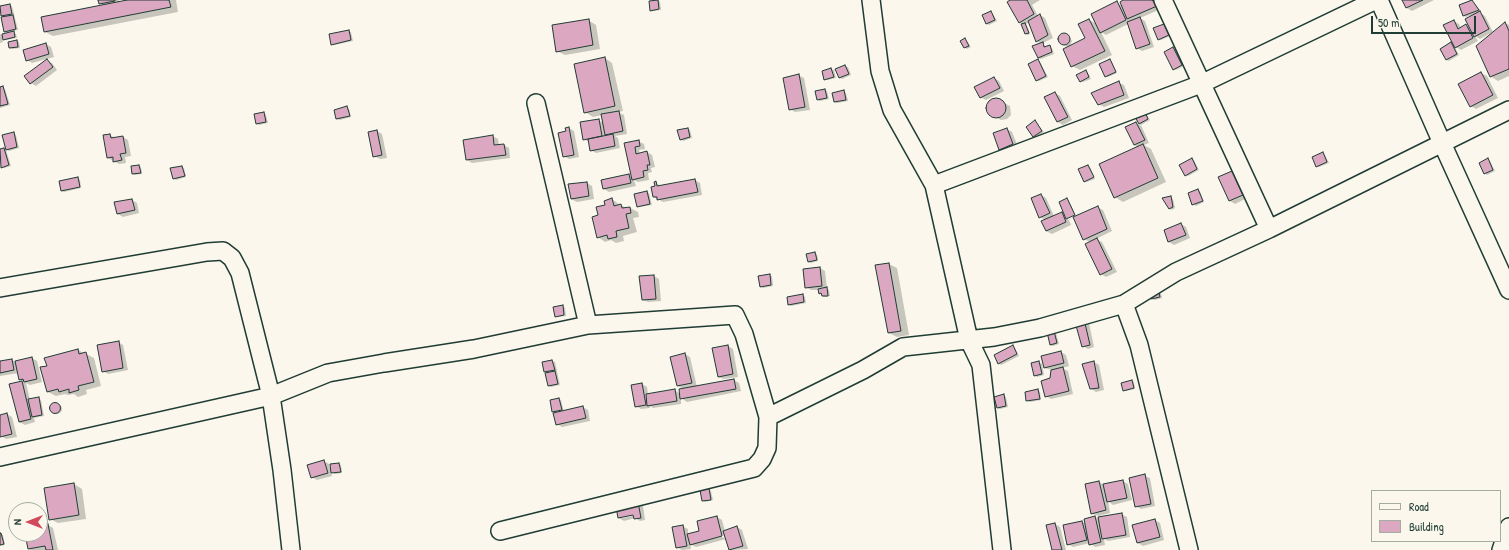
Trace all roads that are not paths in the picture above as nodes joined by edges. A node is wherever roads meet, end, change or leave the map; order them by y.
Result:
1 (871, 0) edge
2 (1163, 0) edge
3 (1378, 0) edge
4 (1201, 84) junction
5 (536, 103) dead end
6 (1509, 110) edge
7 (1442, 143) junction
8 (934, 185) junction
9 (1269, 229) junction
10 (0, 288) edge
11 (1509, 290) edge
12 (1124, 304) junction
13 (588, 325) junction
14 (969, 340) junction
15 (271, 396) junction
16 (768, 417) junction
17 (0, 457) edge
18 (1509, 527) edge
19 (500, 531) dead end
20 (291, 550) edge
21 (1002, 550) edge
22 (1189, 550) edge
23 (1501, 550) edge

1 - 8 street
2 - 4 street
3 - 4 street
3 - 7 street
4 - 8 street
4 - 9 street
5 - 13 street
6 - 7 street
7 - 9 street
7 - 11 street
8 - 14 street
9 - 12 street
10 - 15 street
12 - 14 street
12 - 22 street
13 - 15 street
13 - 16 street
14 - 16 street
14 - 21 street
15 - 17 street
15 - 20 street
16 - 19 street
18 - 23 street

